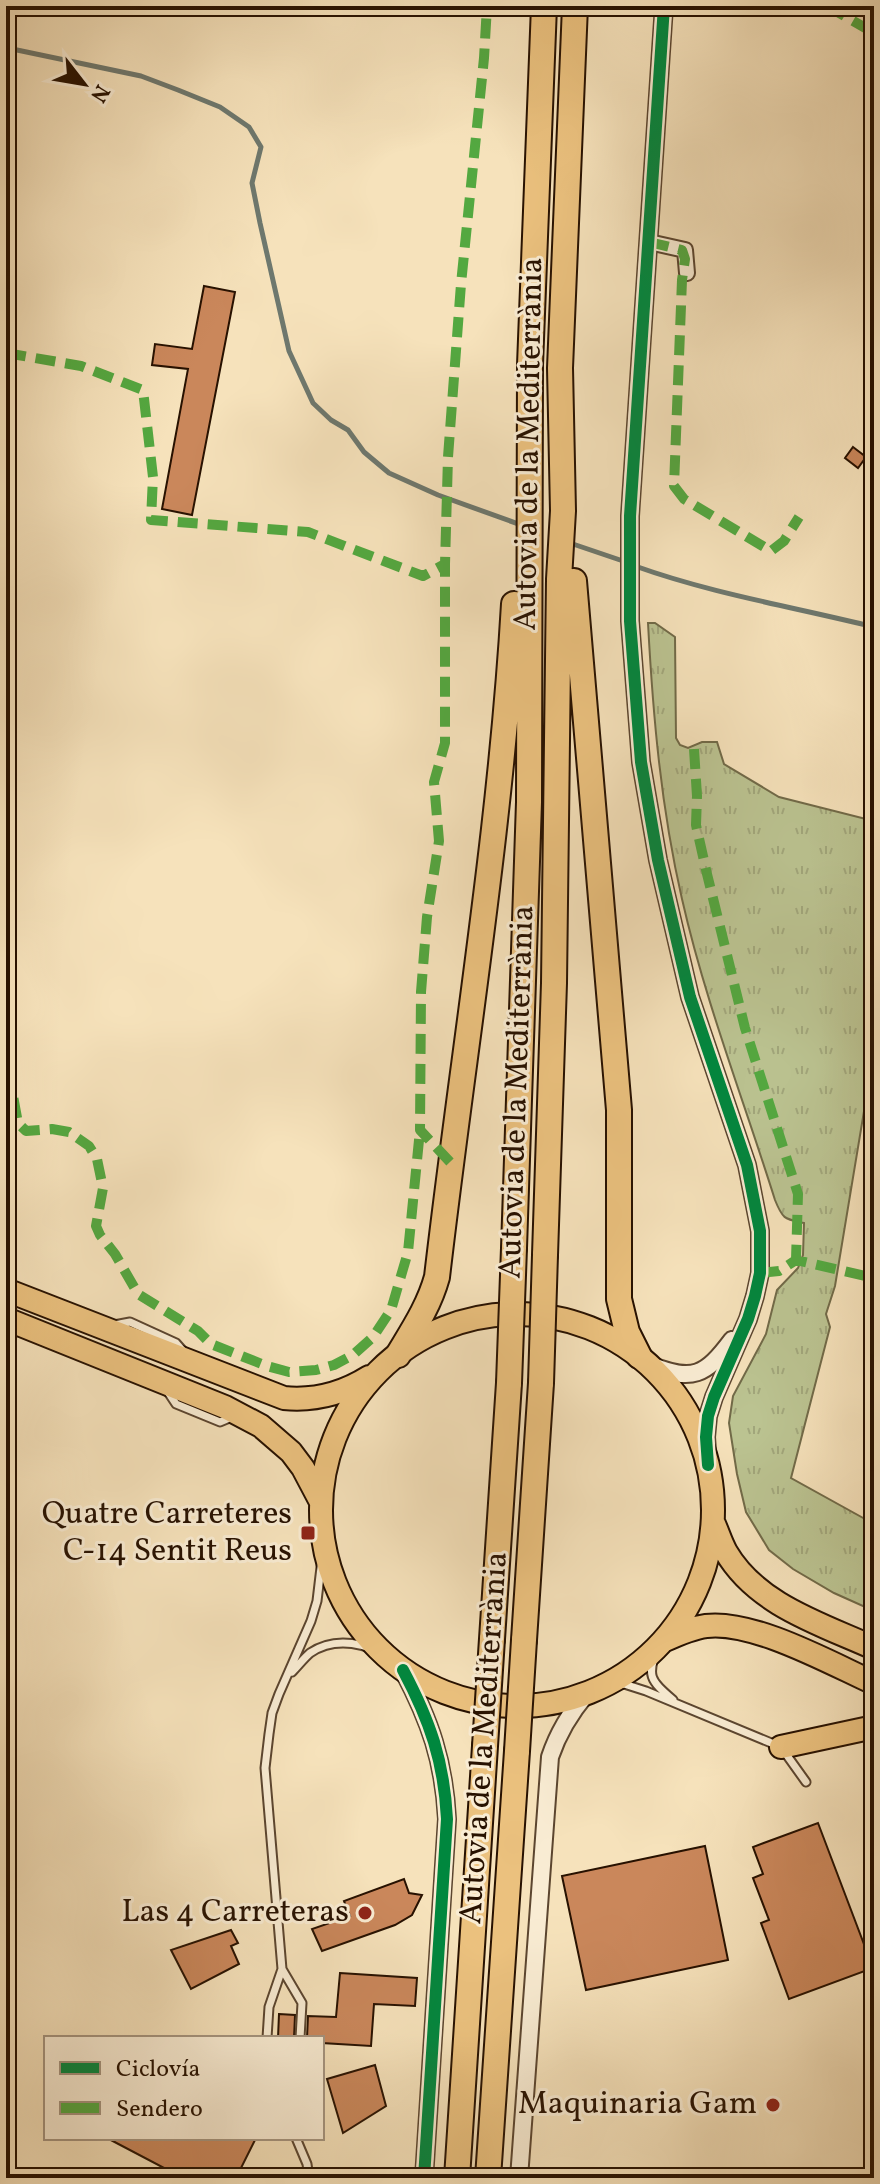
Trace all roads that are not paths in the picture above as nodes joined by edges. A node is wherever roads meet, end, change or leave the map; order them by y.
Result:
1 (544, 6) edge
2 (575, 6) edge
3 (664, 6) edge
4 (649, 242) junction
5 (687, 273) dead end
6 (527, 527) junction
7 (567, 582) junction
8 (6, 1290) edge
9 (6, 1319) edge
10 (748, 1319) junction
11 (644, 1361) junction
12 (389, 1363) junction
13 (708, 1465) junction
14 (321, 1502) junction
15 (713, 1521) junction
16 (324, 1542) junction
17 (660, 1644) junction
18 (874, 1648) edge
19 (381, 1652) junction
20 (403, 1670) junction
21 (287, 1677) junction
22 (874, 1683) edge
23 (595, 1690) junction
24 (680, 1707) junction
25 (874, 1727) edge
26 (781, 1747) junction
27 (806, 1782) dead end
28 (282, 1969) junction
29 (267, 2036) edge
30 (300, 2036) edge
31 (297, 2140) edge
32 (309, 2178) edge
33 (424, 2178) edge
34 (457, 2178) edge
35 (488, 2178) edge
36 (519, 2178) edge

1 - 6 highway, Autovia de la Mediterrània
2 - 7 highway, Autovia de la Mediterrània
3 - 4 street
4 - 5 street
4 - 10 street
6 - 12 highway
6 - 34 highway, Autovia de la Mediterrània, bridge
7 - 11 highway
7 - 35 highway, Autovia de la Mediterrània, bridge
8 - 12 highway
9 - 14 highway
10 - 11 street
10 - 13 street
11 - 12 highway
11 - 13 highway
12 - 14 highway
13 - 15 highway
14 - 16 highway
15 - 17 highway
15 - 18 highway
16 - 19 highway
16 - 21 lane
17 - 22 highway
17 - 23 highway
17 - 24 lane
19 - 20 highway
19 - 21 lane
20 - 23 highway
20 - 33 street
21 - 28 lane
23 - 24 lane
23 - 36 street
24 - 26 lane
25 - 26 highway
26 - 27 lane
28 - 29 lane
28 - 30 lane
31 - 32 lane

